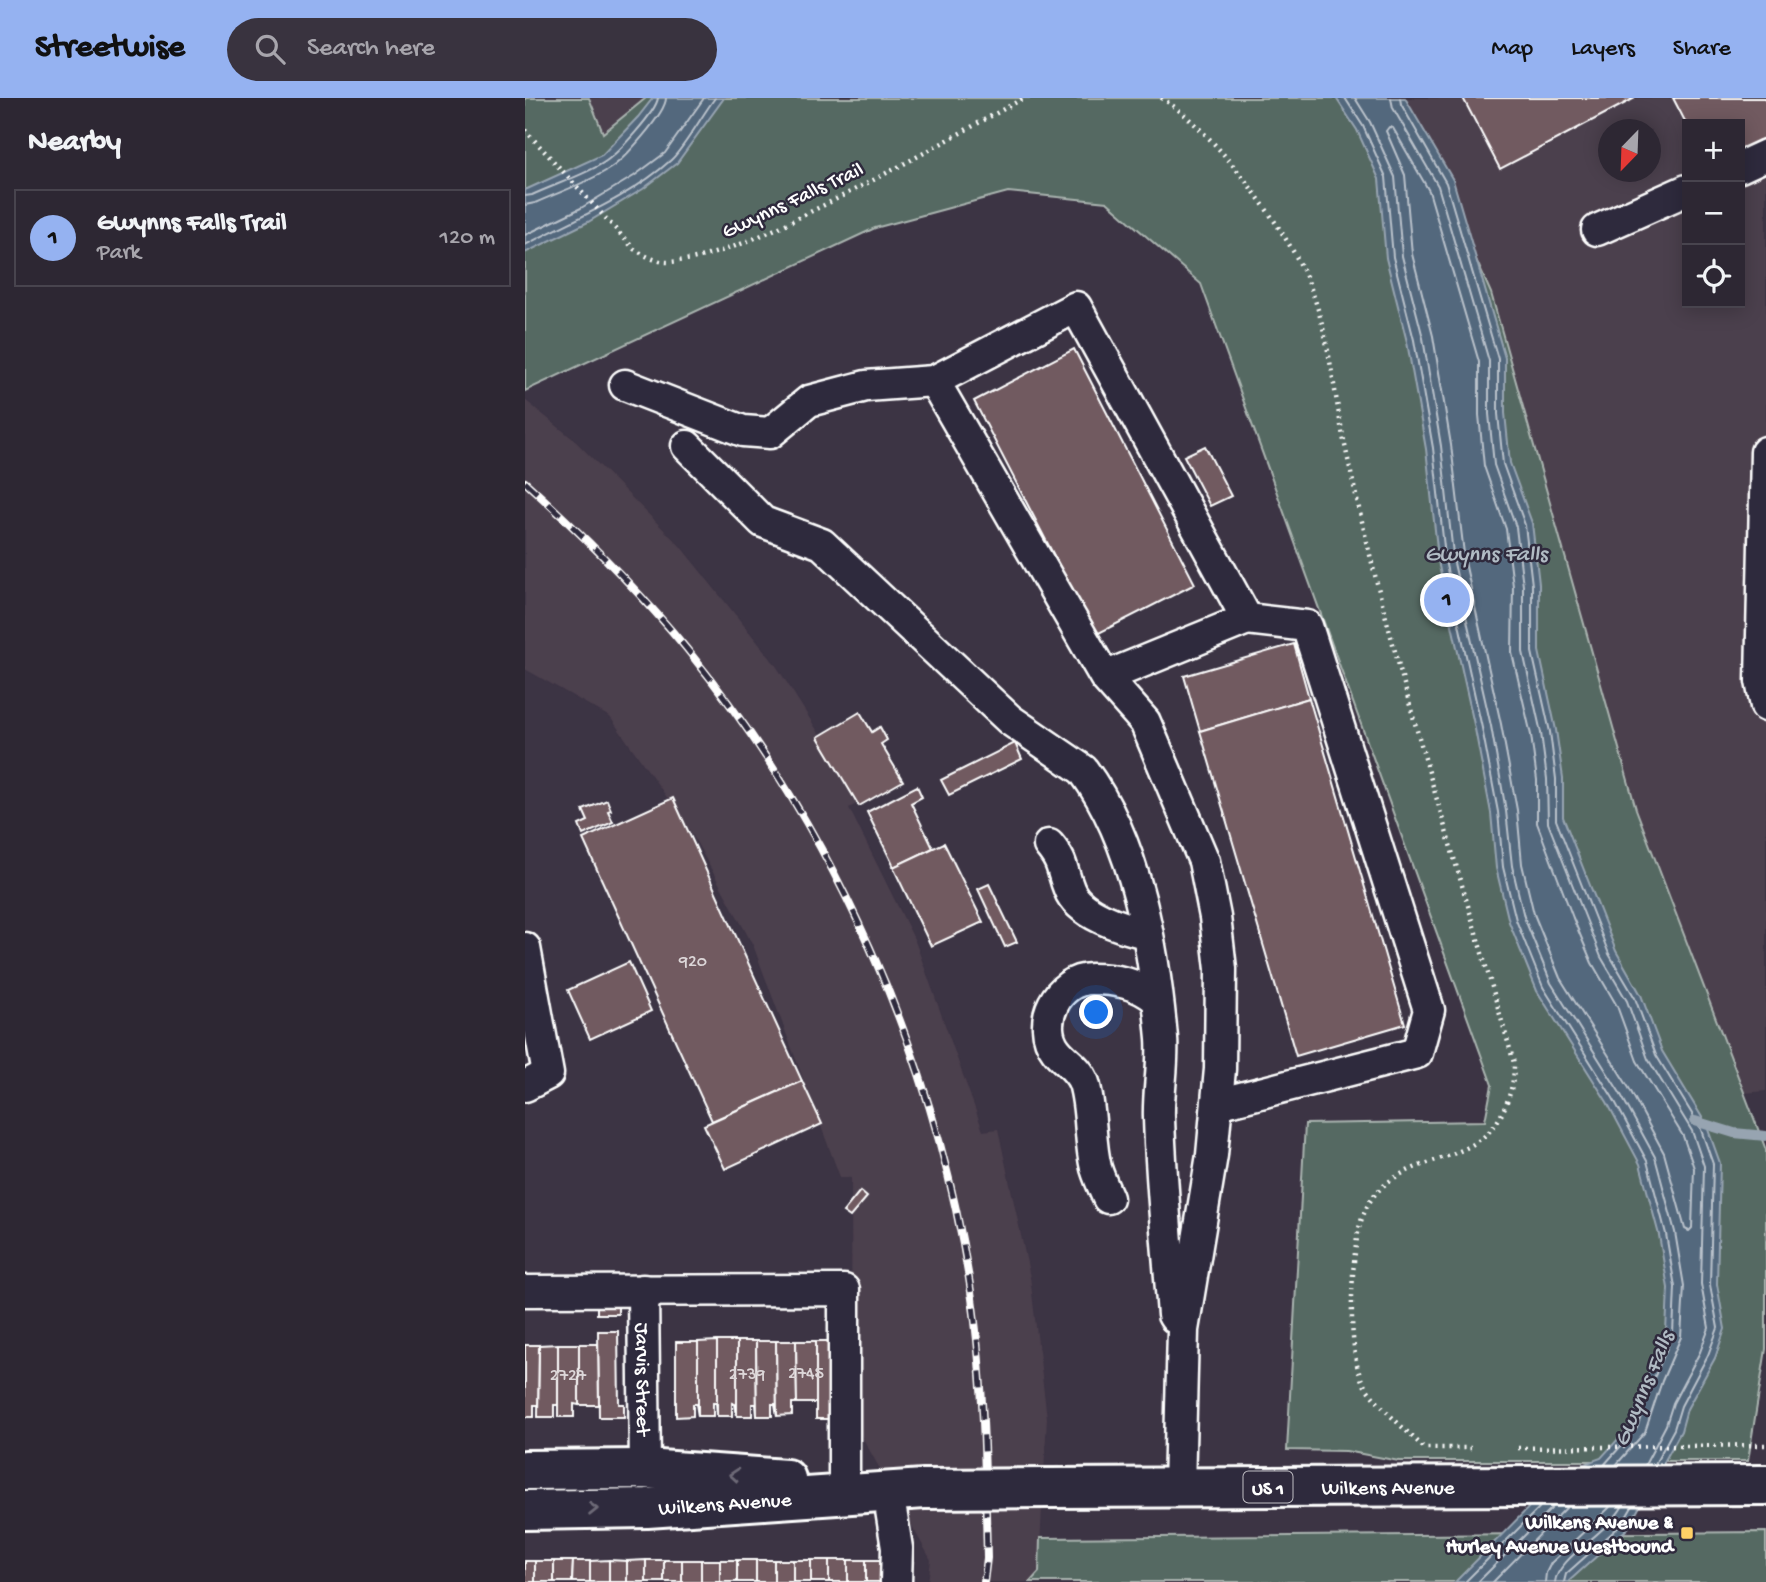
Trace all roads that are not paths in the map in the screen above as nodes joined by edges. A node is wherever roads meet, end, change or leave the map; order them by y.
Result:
1 (1766, 155) edge
2 (1745, 165) edge
3 (1682, 192) edge
4 (1597, 230) dead end
5 (934, 381) junction
6 (625, 385) dead end
7 (687, 446) dead end
8 (1766, 452) edge
9 (1247, 620) junction
10 (1105, 677) junction
11 (1766, 706) edge
12 (1049, 845) dead end
13 (1147, 933) junction
14 (525, 947) edge
15 (1157, 999) junction
16 (525, 1086) edge
17 (1217, 1104) junction
18 (1108, 1198) dead end
19 (643, 1290) junction
20 (525, 1291) edge
21 (1183, 1330) junction
22 (645, 1469) junction
23 (525, 1470) edge
24 (843, 1483) junction
25 (1766, 1485) edge
26 (1179, 1488) junction
27 (906, 1490) junction
28 (525, 1510) edge
29 (896, 1582) edge

1 - 2 street
3 - 4 street
5 - 6 street
5 - 9 street
5 - 10 street
7 - 13 street
8 - 11 street
9 - 10 street
9 - 17 street
10 - 17 street
12 - 13 street
13 - 15 street
14 - 16 street
15 - 18 street
15 - 21 street
17 - 21 street
19 - 20 street
19 - 22 street, Jarvis Street
19 - 24 street
21 - 26 street
22 - 23 main road, Wilkens Avenue / US 1
24 -> 22 main road, Wilkens Avenue / US 1
24 - 27 main road, Wilkens Avenue / US 1
25 - 26 main road, Wilkens Avenue / US 1
26 - 27 main road, Wilkens Avenue / US 1, bridge
28 -> 27 main road, Wilkens Avenue / US 1
27 - 29 street

